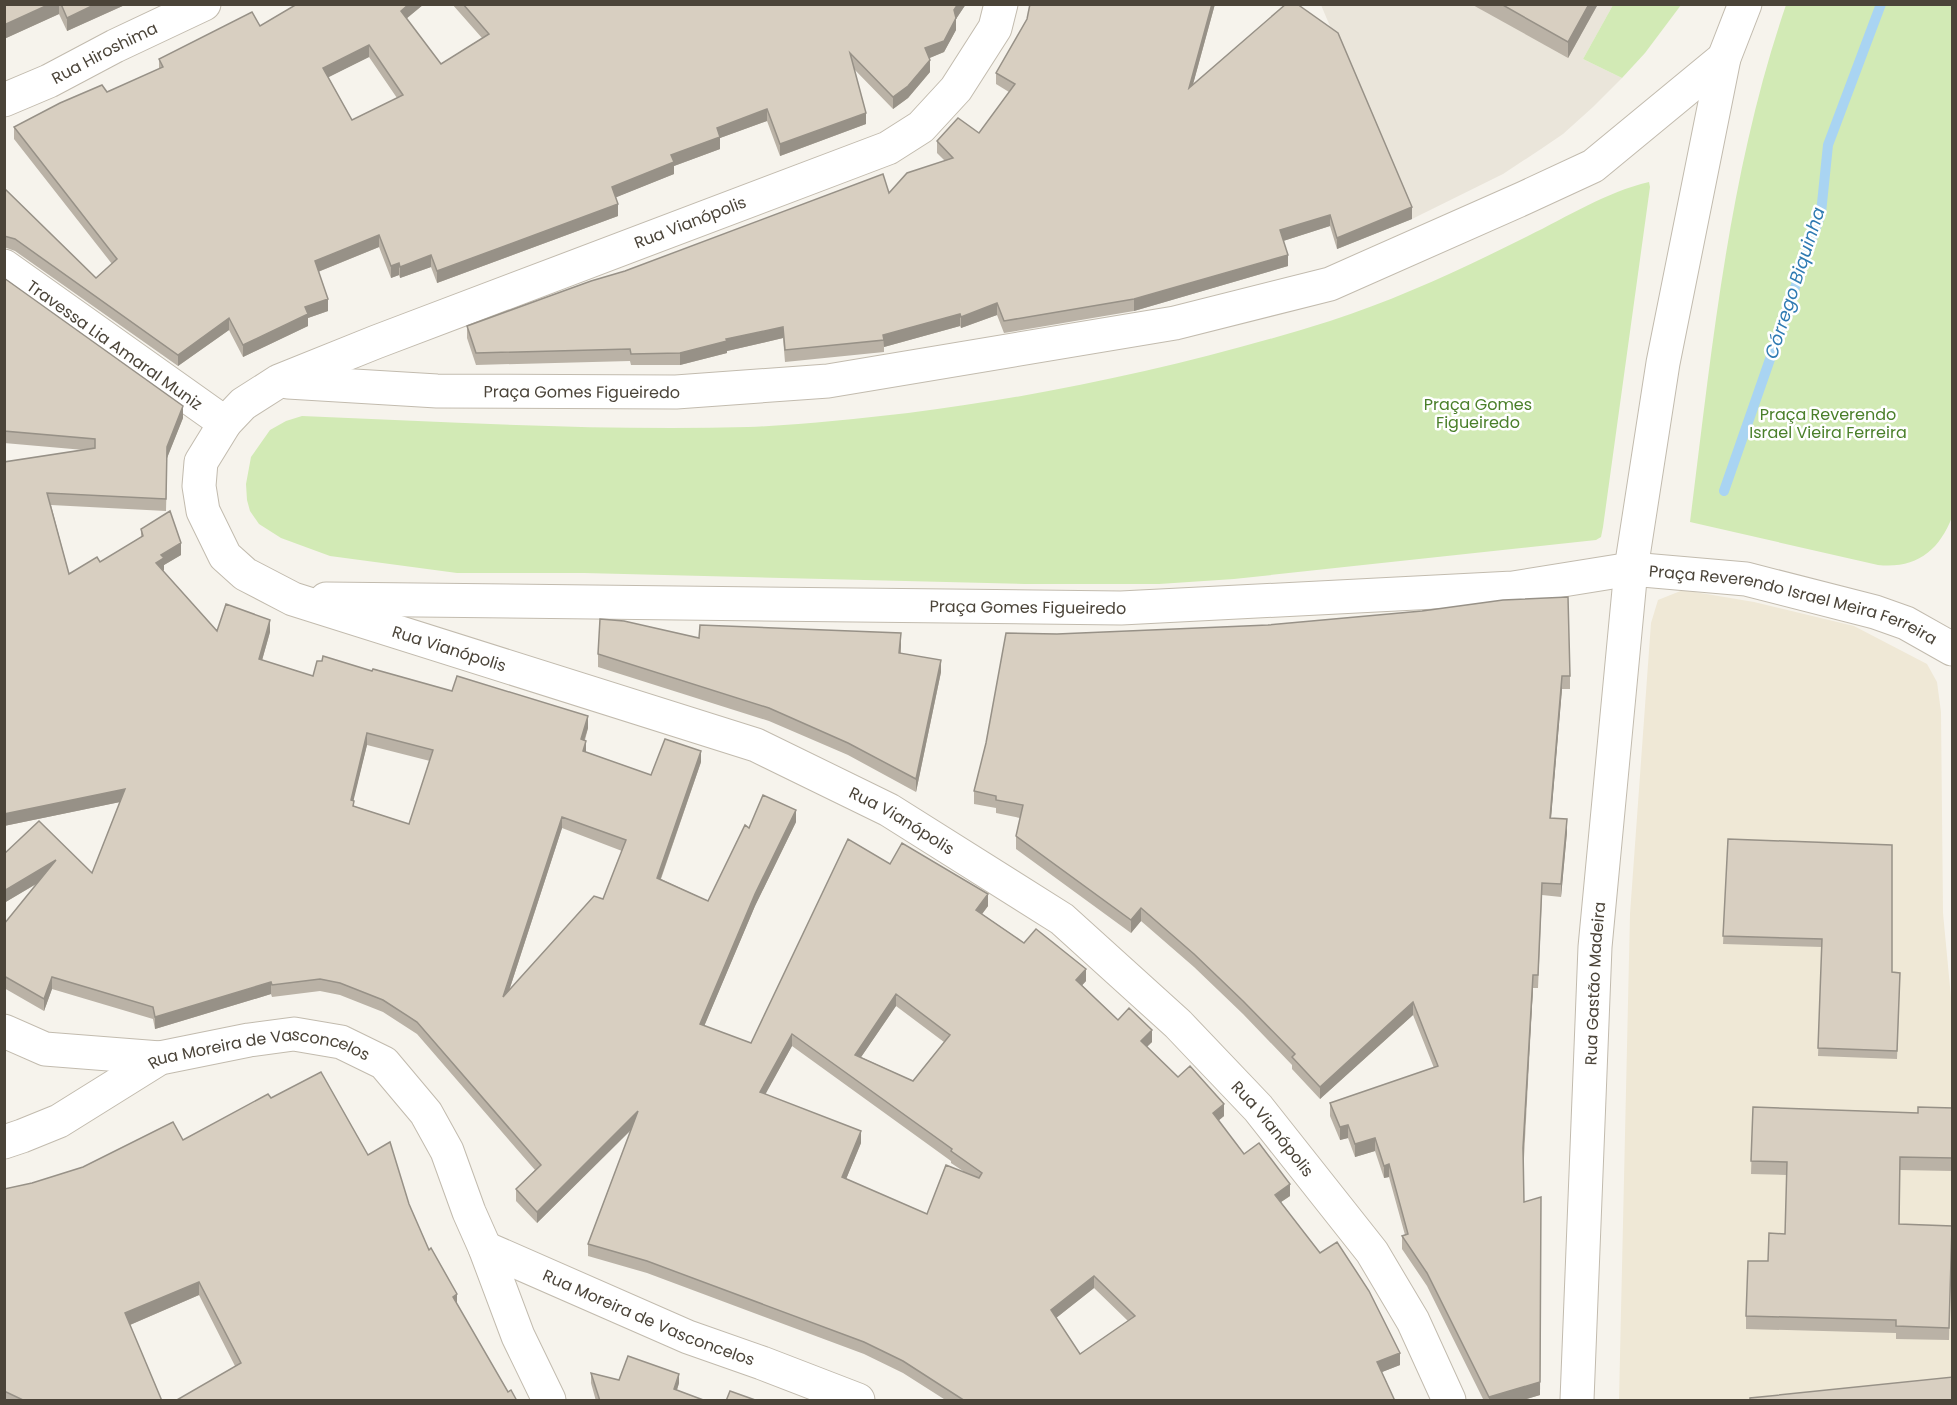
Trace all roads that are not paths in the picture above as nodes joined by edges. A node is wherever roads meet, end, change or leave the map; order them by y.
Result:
1 (204, 4) edge
2 (1001, 4) edge
3 (1745, 4) edge
4 (1724, 58) junction
5 (4, 100) edge
6 (4, 266) edge
7 (279, 381) junction
8 (225, 423) junction
9 (1631, 568) junction
10 (292, 599) junction
11 (1953, 649) edge
12 (4, 1030) edge
13 (160, 1058) junction
14 (4, 1142) edge
15 (485, 1248) junction
16 (549, 1401) edge
17 (858, 1401) edge
18 (1449, 1401) edge
19 (1577, 1401) edge

1 - 5 street, Rua Hiroshima
2 - 7 street, Rua Vianópolis
3 - 4 street
4 - 7 street, Praça Gomes Figueiredo
4 - 9 street
6 - 8 street, Travessa Lia Amaral Muniz
7 - 8 street, Rua Vianópolis
8 - 10 street, Rua Vianópolis
9 - 10 street, Praça Gomes Figueiredo
9 - 11 street, Praça Reverendo Israel Meira Ferreira
9 - 19 street, Rua Gastão Madeira
10 - 18 street, Rua Vianópolis
12 - 13 street
13 - 14 street, Rua Moreira de Vasconcelos
13 - 15 street, Rua Moreira de Vasconcelos
15 - 16 street
15 - 17 street, Rua Moreira de Vasconcelos

